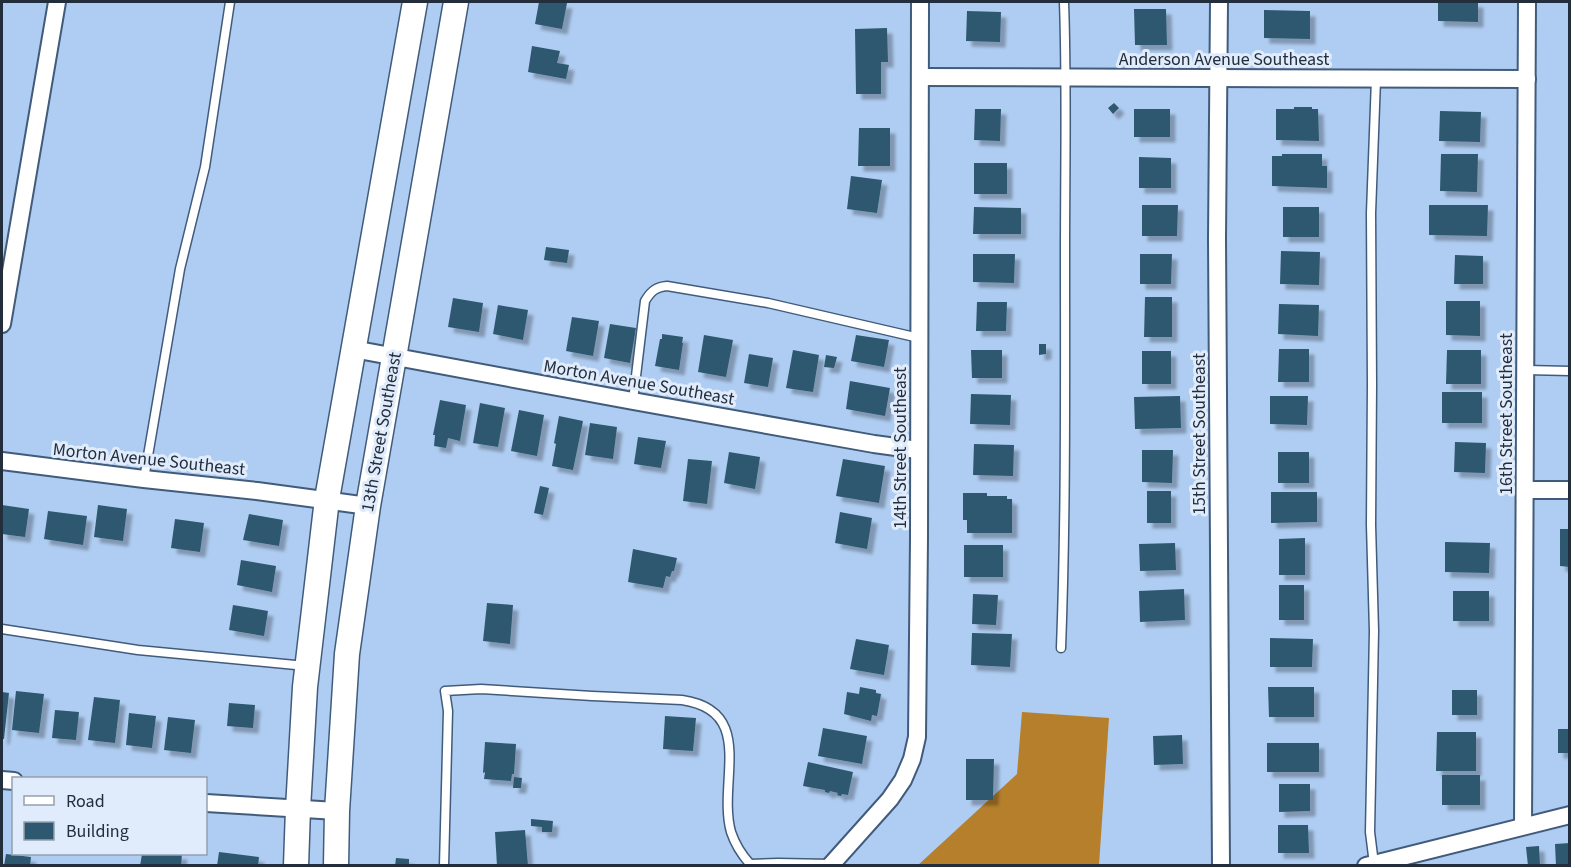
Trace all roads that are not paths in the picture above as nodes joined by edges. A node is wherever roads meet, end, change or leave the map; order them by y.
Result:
1 (57, 2) edge
2 (230, 2) edge
3 (415, 2) edge
4 (456, 2) edge
5 (920, 2) edge
6 (1065, 2) edge
7 (1219, 2) edge
8 (1527, 2) edge
9 (920, 77) junction
10 (1067, 78) junction
11 (1219, 79) junction
12 (1376, 79) junction
13 (1527, 80) junction
14 (2, 324) edge
15 (919, 338) junction
16 (353, 349) junction
17 (393, 357) junction
18 (1526, 370) junction
19 (1569, 371) edge
20 (633, 401) junction
21 (918, 450) junction
22 (2, 461) edge
23 (144, 479) junction
24 (1525, 490) junction
25 (1569, 490) edge
26 (327, 499) junction
27 (368, 506) junction
28 (2, 629) edge
29 (1061, 648) dead end
30 (307, 666) junction
31 (207, 803) edge
32 (298, 809) junction
33 (337, 811) junction
34 (1569, 815) edge
35 (1523, 826) junction
36 (747, 865) edge
37 (831, 865) edge
38 (1370, 865) edge
39 (296, 866) edge
40 (336, 866) edge
41 (444, 866) edge
42 (1221, 866) edge

1 - 14 street
2 - 23 lane
3 - 16 main road
4 - 17 main road, 13th Street Southeast
5 - 9 street, 14th Street Southeast
6 - 10 lane
7 - 11 street, 15th Street Southeast
8 - 13 street, 16th Street Southeast
9 - 10 street, Anderson Avenue Southeast
9 - 15 street, 14th Street Southeast
10 - 11 street, Anderson Avenue Southeast
10 - 29 lane
11 - 12 street, Anderson Avenue Southeast
11 - 42 street, 15th Street Southeast
12 - 13 street, Anderson Avenue Southeast
12 - 38 lane
13 - 18 street, 16th Street Southeast
15 - 20 lane
15 - 21 street, 14th Street Southeast
16 - 17 street, Morton Avenue Southeast
16 - 26 main road
17 - 20 street, Morton Avenue Southeast
17 - 27 main road, 13th Street Southeast
18 - 19 lane
18 - 24 street, 16th Street Southeast
20 - 21 street, Morton Avenue Southeast
21 - 37 street, 14th Street Southeast
22 - 23 street, Morton Avenue Southeast
23 - 26 street, Morton Avenue Southeast
24 - 25 street
24 - 35 street, 16th Street Southeast
26 - 27 street, Morton Avenue Southeast
26 - 30 main road
27 - 33 main road, 13th Street Southeast
28 - 30 lane
30 - 32 main road
31 - 32 street
32 - 33 street
32 - 39 main road
33 - 40 main road, 13th Street Southeast
34 - 35 street
35 - 38 street
36 - 37 lane
36 - 41 lane

